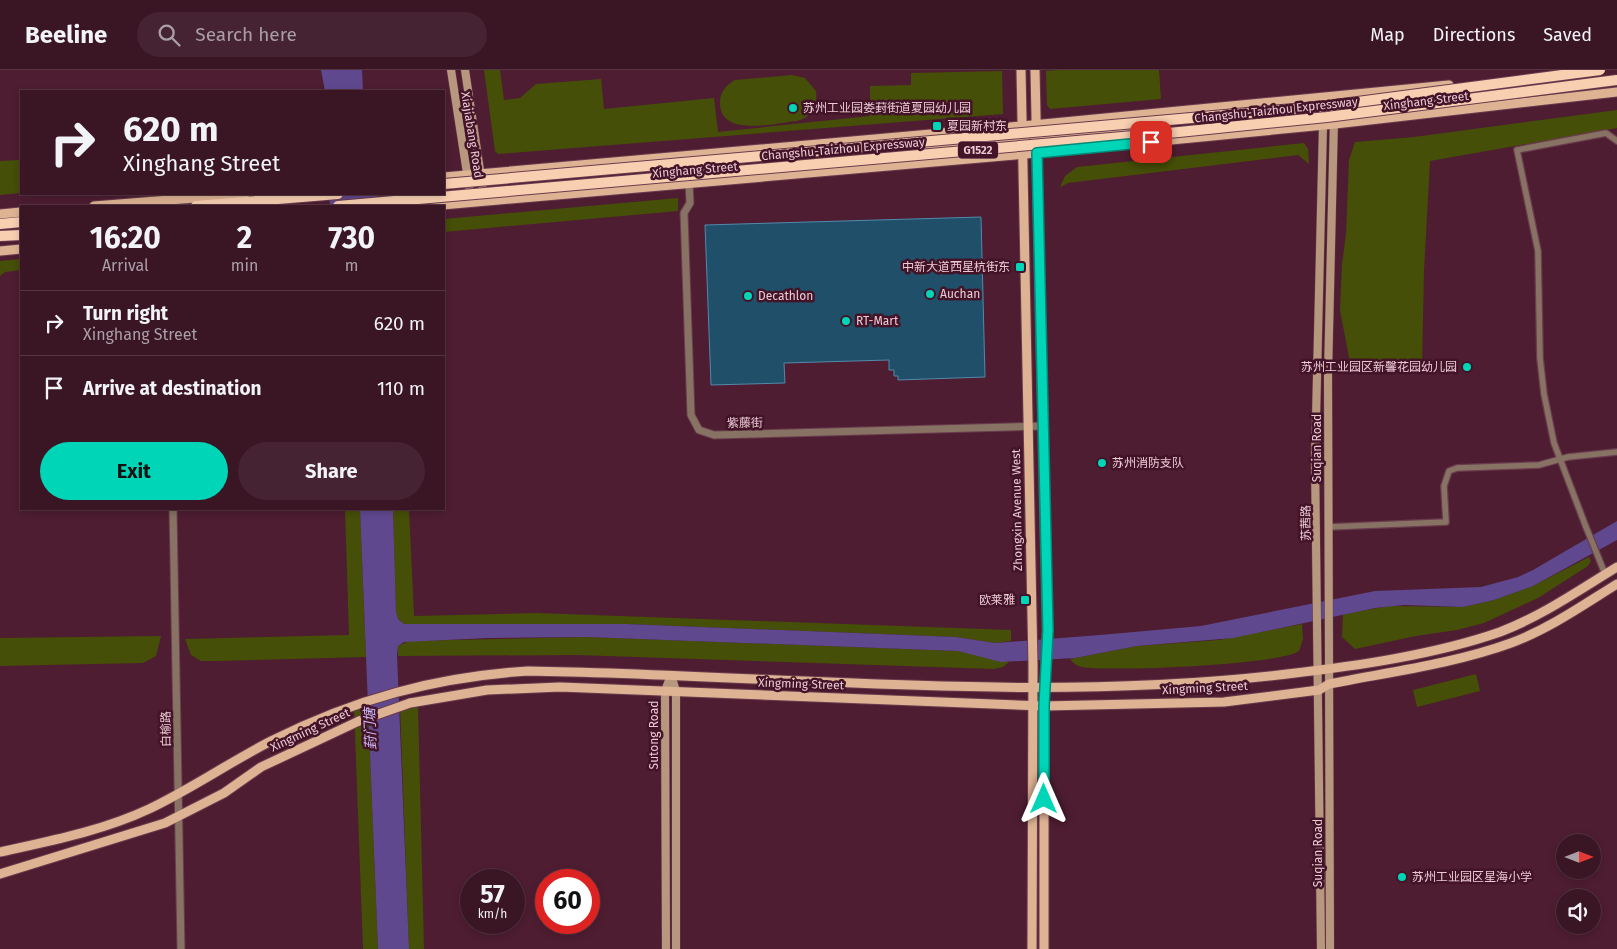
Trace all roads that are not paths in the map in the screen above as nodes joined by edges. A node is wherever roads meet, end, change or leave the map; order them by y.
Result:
1 (451, 70) edge
2 (465, 70) edge
3 (1021, 70) edge
4 (1035, 70) edge
5 (1587, 70) edge
6 (1600, 70) edge
7 (1617, 80) edge
8 (1617, 92) edge
9 (1330, 97) junction
10 (1165, 112) junction
11 (1036, 124) junction
12 (1335, 124) junction
13 (1323, 125) junction
14 (1022, 126) junction
15 (1036, 138) junction
16 (1022, 139) junction
17 (1617, 141) edge
18 (1037, 153) junction
19 (1022, 154) junction
20 (911, 164) junction
21 (481, 173) junction
22 (466, 175) junction
23 (445, 177) edge
24 (689, 183) junction
25 (445, 184) edge
26 (233, 195) edge
27 (326, 195) edge
28 (485, 201) junction
29 (471, 203) junction
30 (107, 205) edge
31 (208, 205) edge
32 (349, 205) edge
33 (444, 205) edge
34 (20, 212) edge
35 (0, 214) edge
36 (20, 222) edge
37 (0, 224) edge
38 (20, 234) edge
39 (0, 236) edge
40 (20, 249) edge
41 (0, 251) edge
42 (1043, 426) junction
43 (1028, 427) junction
44 (1617, 452) edge
45 (1560, 459) junction
46 (173, 510) edge
47 (1328, 527) junction
48 (1617, 567) edge
49 (1606, 574) junction
50 (1617, 584) edge
51 (1329, 669) junction
52 (1318, 670) junction
53 (671, 675) junction
54 (1329, 684) junction
55 (1033, 688) junction
56 (1046, 689) junction
57 (1319, 690) junction
58 (665, 691) junction
59 (676, 692) junction
60 (1034, 705) junction
61 (1044, 706) junction
62 (178, 793) junction
63 (179, 816) junction
64 (0, 852) edge
65 (0, 874) edge
66 (181, 949) edge
67 (666, 949) edge
68 (676, 949) edge
69 (1032, 949) edge
70 (1044, 949) edge
71 (1321, 949) edge
72 (1330, 949) edge

1 - 22 main road, Xiajiabang Road
2 - 21 main road, Xiajiabang Road
3 - 14 main road, Zhongxin Avenue West
4 - 11 main road
5 - 9 main road, Xinghang Street
6 - 25 highway, Changshu-Taizhou Expressway / G1522, bridge
7 - 32 highway, Changshu-Taizhou Expressway / G1522, bridge
8 - 12 main road, Xinghang Street
9 - 10 main road, Xinghang Street
9 - 12 main road, Suqian Road
9 - 13 main road, 苏茜路
10 - 11 main road, Xinghang Street
10 - 15 main road
11 - 14 main road, Xinghang Street
11 - 15 main road
11 - 16 main road
12 - 13 main road, Xinghang Street
12 - 47 main road, Suqian Road
13 - 18 main road, Xinghang Street
13 - 52 main road, 苏茜路
14 - 16 main road, Zhongxin Avenue West
14 - 21 main road, Xinghang Street
15 - 18 main road
15 - 19 main road
16 - 19 main road, Zhongxin Avenue West
16 - 20 main road
17 - 45 street
18 - 19 main road, Xinghang Street
18 - 42 main road
19 - 20 main road, Xinghang Street
19 - 43 main road, Zhongxin Avenue West
20 - 24 main road, Xinghang Street
21 - 22 main road, Xinghang Street
21 - 28 main road, Xiajiabang Road
22 - 23 main road, Xinghang Street
22 - 29 main road, Xiajiabang Road
24 - 28 main road, Xinghang Street
24 - 43 street, 紫藤街
26 - 30 main road
27 - 31 highway
28 - 29 main road, Xinghang Street
29 - 33 main road, Xinghang Street
34 - 35 main road
36 - 37 highway
38 - 39 highway
40 - 41 main road
42 - 43 street, 紫藤街
42 - 56 main road
43 - 55 main road, Zhongxin Avenue West
44 - 45 street
45 - 47 street
45 - 49 street, bridge
46 - 62 street, 白榆路
47 - 51 main road, Suqian Road
48 - 49 main road, Xingming Street
49 - 51 main road, Xingming Street
50 - 54 main road, Xingming Street
51 - 52 main road, Xingming Street
51 - 54 main road, Suqian Road
52 - 56 main road, Xingming Street
52 - 57 main road, 苏茜路
53 - 55 main road, Xingming Street
53 - 58 main road, Sutong Road
53 - 59 main road, Sutong Road
53 - 62 main road, Xingming Street
54 - 57 main road, Xingming Street
54 - 72 main road, Suqian Road
55 - 56 main road, Xingming Street
55 - 60 main road, Zhongxin Avenue West
56 - 61 main road
57 - 61 main road, Xingming Street
57 - 71 main road, 苏茜路
58 - 59 main road, Xingming Street
58 - 63 main road, Xingming Street, bridge
58 - 67 main road, Sutong Road
59 - 60 main road, Xingming Street
59 - 68 main road, Sutong Road
60 - 61 main road, Xingming Street
60 - 69 main road, Zhongxin Avenue West
61 - 70 main road
62 - 63 street, 白榆路
62 - 64 main road, Xingming Street
63 - 65 main road, Xingming Street
63 - 66 street, 白榆路

